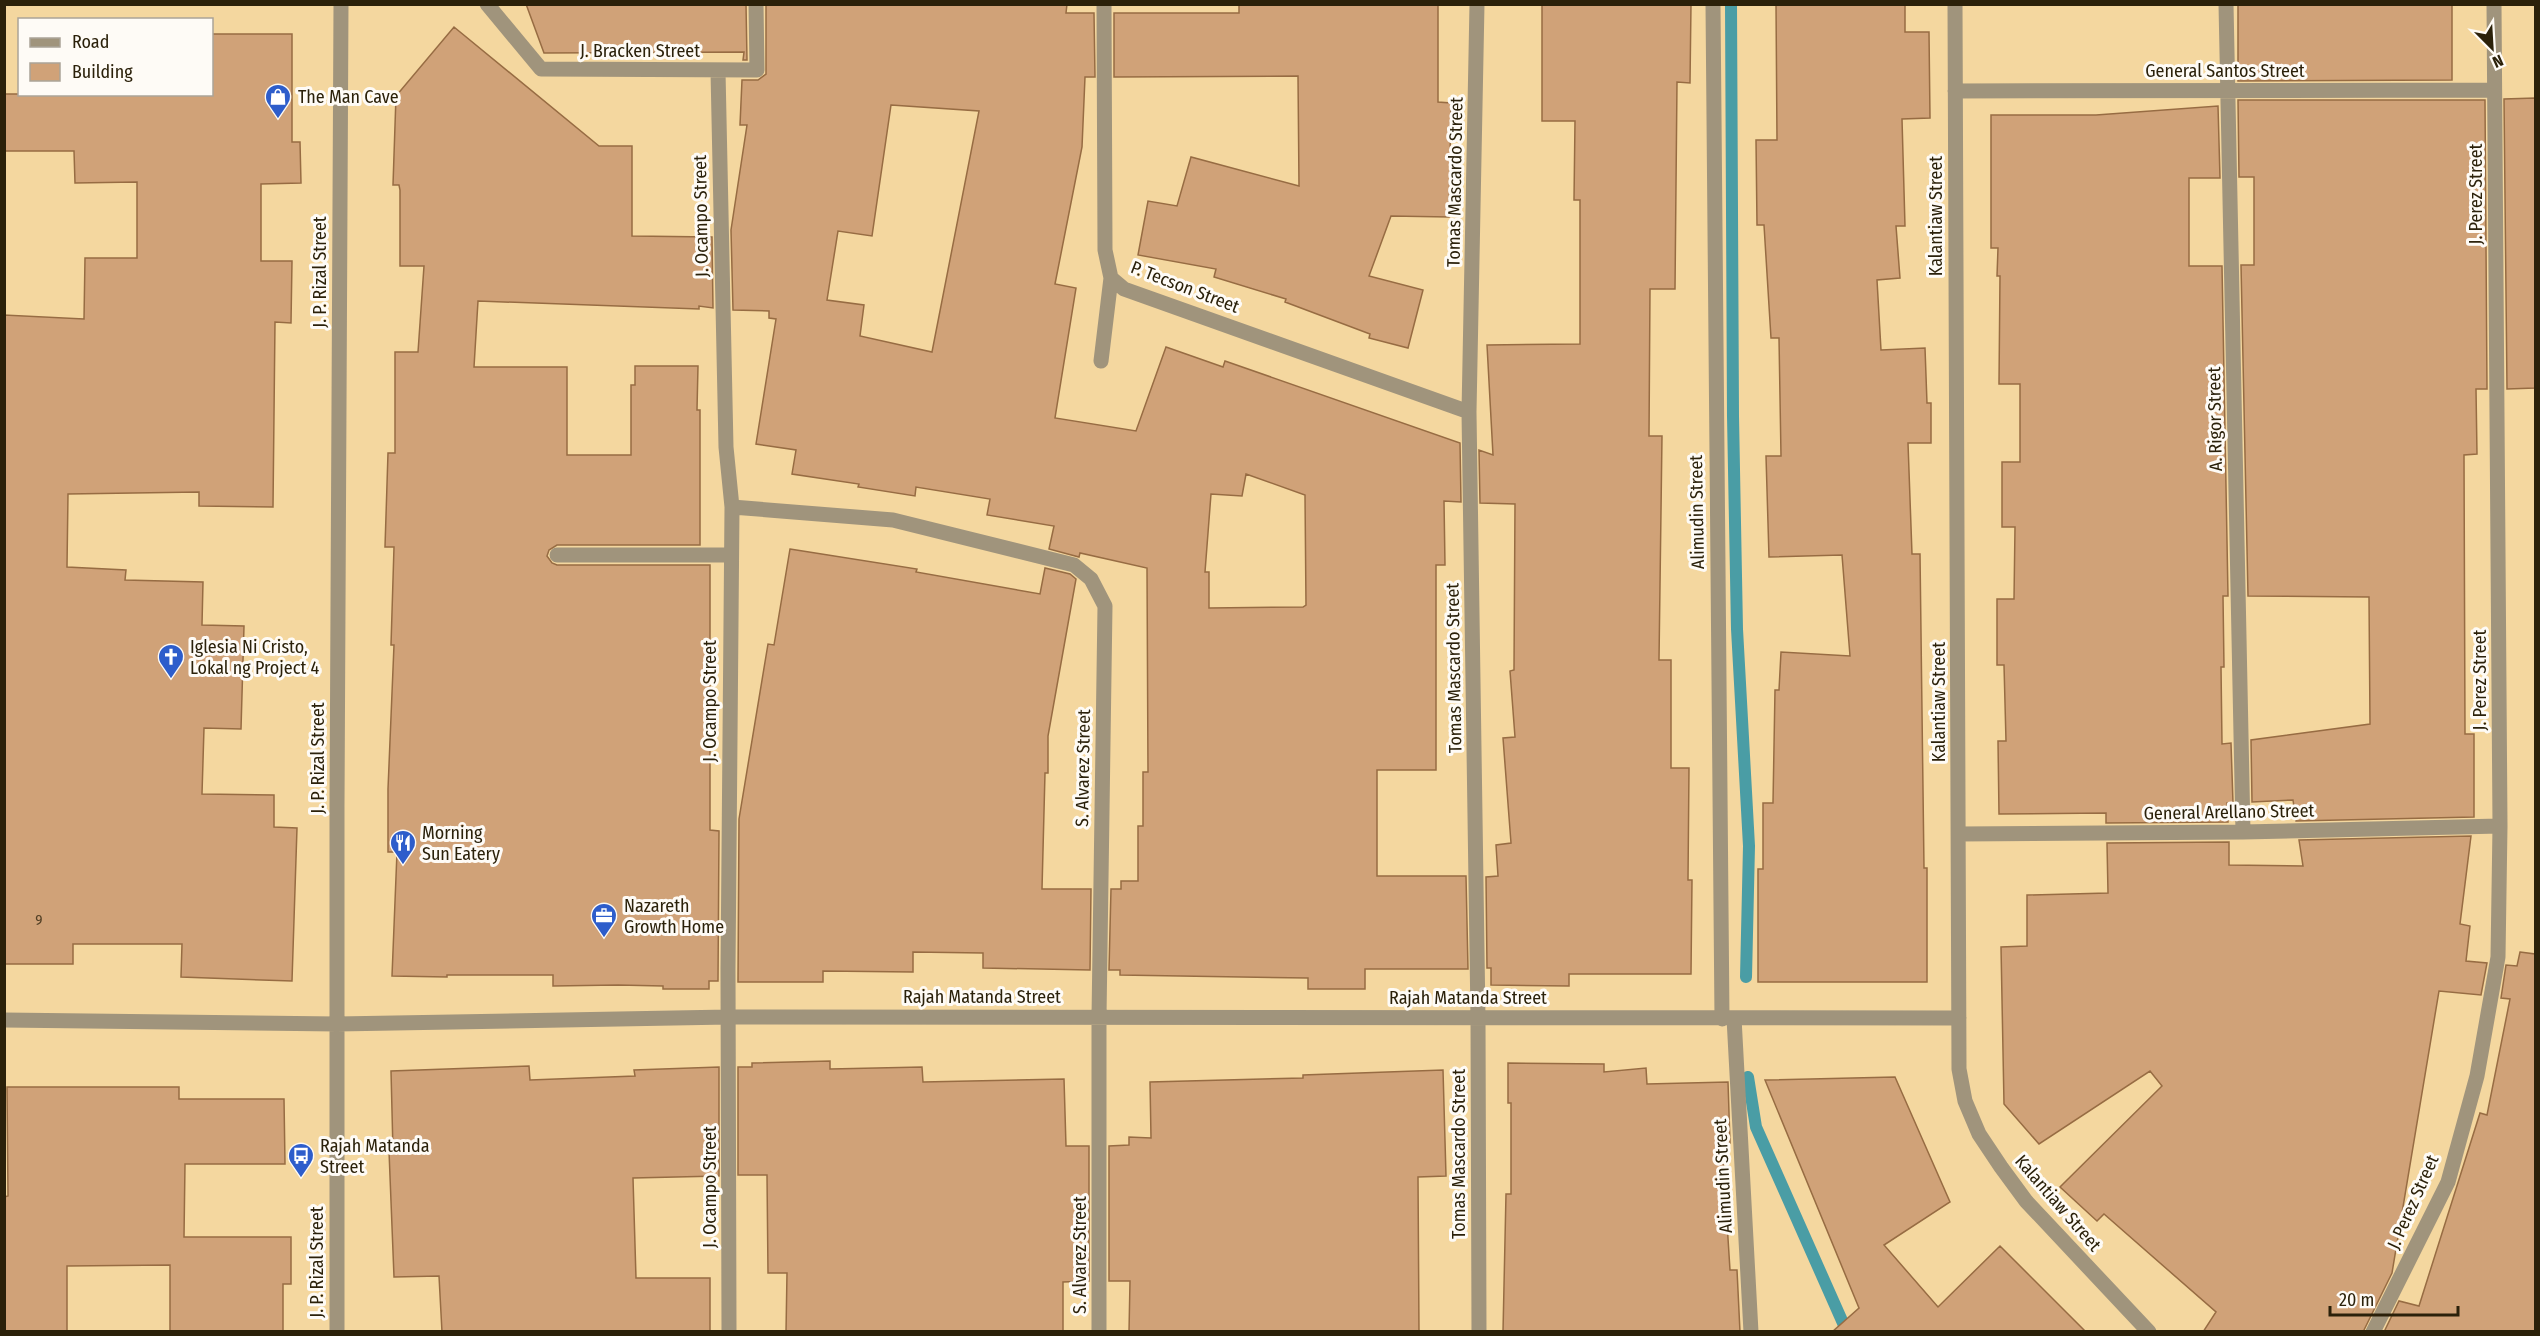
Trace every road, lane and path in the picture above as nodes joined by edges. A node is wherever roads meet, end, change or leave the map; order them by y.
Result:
1 (341, 4) edge
2 (488, 4) edge
3 (756, 4) edge
4 (1104, 4) edge
5 (1477, 4) edge
6 (1713, 4) edge
7 (1954, 4) edge
8 (2226, 4) edge
9 (2494, 4) edge
10 (718, 71) junction
11 (2227, 90) junction
12 (2494, 90) junction
13 (1955, 91) junction
14 (1111, 278) junction
15 (1101, 361) dead end
16 (1469, 412) junction
17 (732, 507) junction
18 (557, 555) dead end
19 (731, 555) junction
20 (2500, 826) junction
21 (2243, 832) junction
22 (1959, 834) junction
23 (729, 1017) junction
24 (1099, 1017) junction
25 (1478, 1018) junction
26 (1728, 1018) junction
27 (1959, 1018) junction
28 (4, 1020) edge
29 (337, 1024) junction
30 (337, 1332) edge
31 (729, 1332) edge
32 (1099, 1332) edge
33 (1479, 1332) edge
34 (1751, 1332) edge
35 (2150, 1332) edge
36 (2373, 1332) edge

1 - 29 street, J. P. Rizal Street
2 - 10 street, J. Bracken Street
3 - 10 street, J. Bracken Street
4 - 14 street, P. Tecson Street
5 - 16 street, Tomas Mascardo Street
6 - 26 street, Alimudin Street
7 - 13 street, Kalantiaw Street
8 - 11 street, A. Rigor Street
9 - 12 street, J. Perez Street
10 - 17 street, J. Ocampo Street
11 - 12 street, General Santos Street
11 - 13 street, General Santos Street
11 - 21 street, A. Rigor Street
12 - 20 street, J. Perez Street
13 - 22 street, Kalantiaw Street
14 - 15 street
14 - 16 street, P. Tecson Street
16 - 25 street, Tomas Mascardo Street
17 - 19 street, J. Ocampo Street
17 - 24 street, S. Alvarez Street
18 - 19 street
19 - 23 street, J. Ocampo Street
20 - 21 street, General Arellano Street
20 - 36 street, J. Perez Street
21 - 22 street, General Arellano Street
22 - 27 street, Kalantiaw Street
23 - 24 street, Rajah Matanda Street
23 - 29 street, Rajah Matanda Street
23 - 31 street, J. Ocampo Street
24 - 25 street, Rajah Matanda Street
24 - 32 street, S. Alvarez Street
25 - 26 street, Rajah Matanda Street
25 - 33 street, Tomas Mascardo Street
26 - 27 street, Rajah Matanda Street
26 - 34 street, Alimudin Street
27 - 35 street, Kalantiaw Street
28 - 29 street, Rajah Matanda Street
29 - 30 street, J. P. Rizal Street

